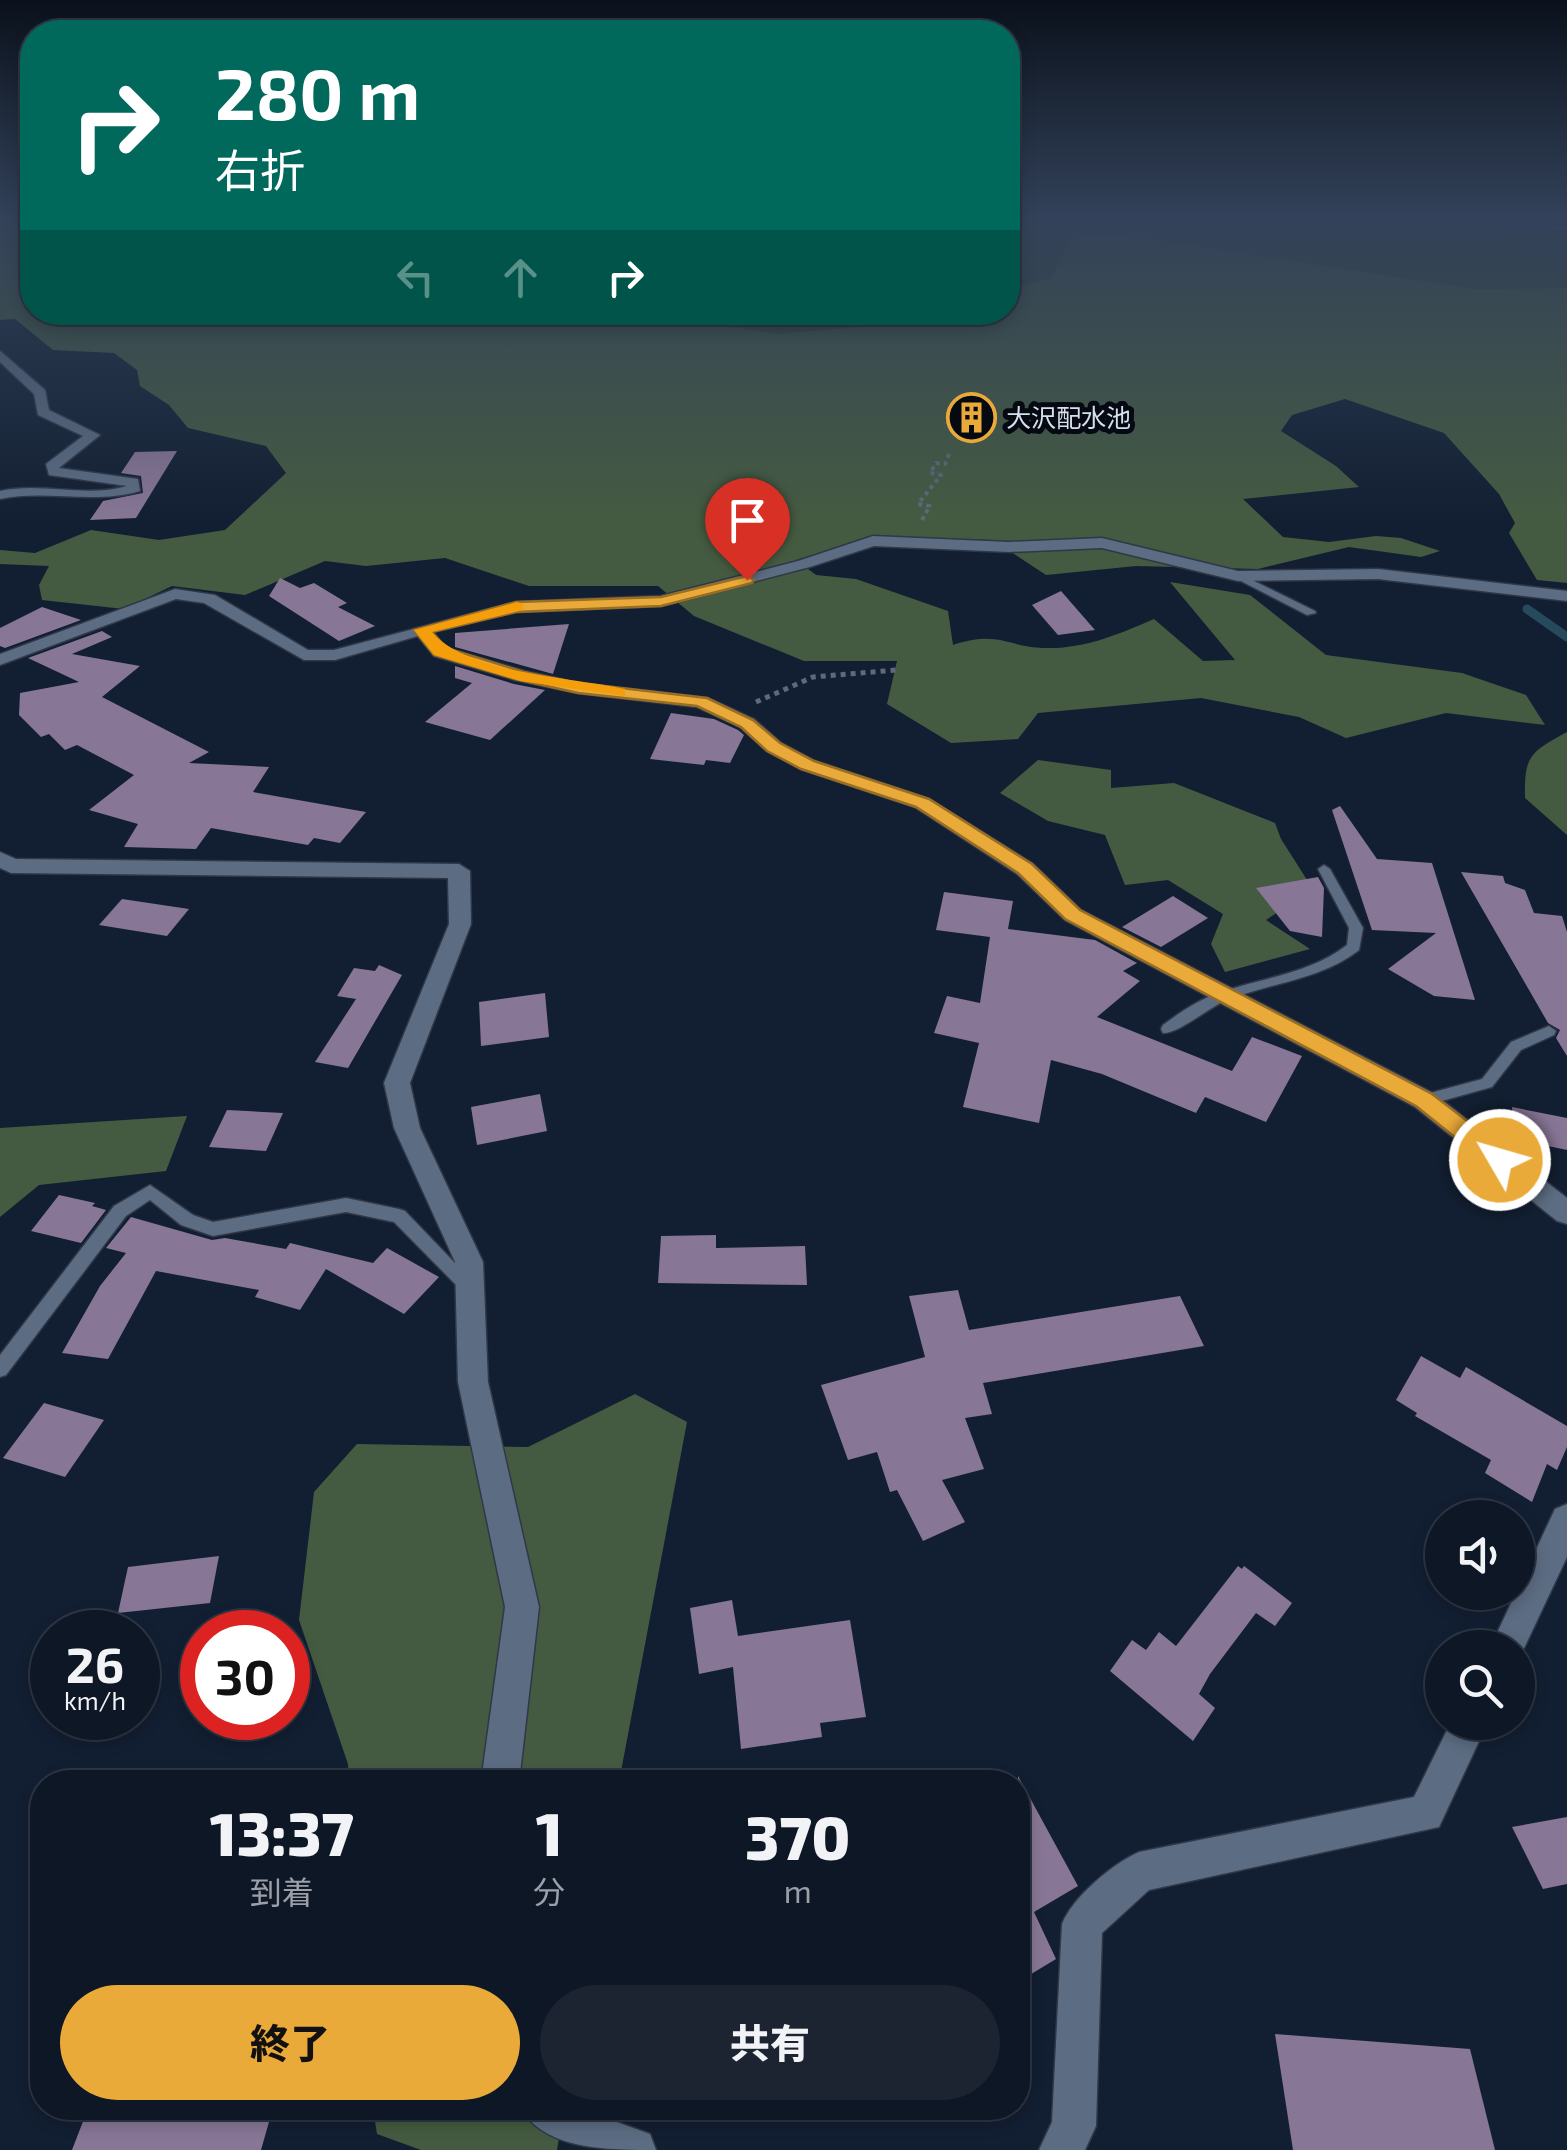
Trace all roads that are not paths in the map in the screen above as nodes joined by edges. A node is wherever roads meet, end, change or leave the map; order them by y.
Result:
1 (0, 355) edge
2 (0, 495) edge
3 (1238, 576) junction
4 (1567, 596) edge
5 (1312, 613) dead end
6 (422, 630) junction
7 (0, 660) edge
8 (0, 860) edge
9 (1324, 869) dead end
10 (1227, 994) junction
11 (1168, 1029) dead end
12 (1549, 1031) dead end
13 (1424, 1100) junction
14 (1567, 1213) edge
15 (469, 1287) junction
16 (0, 1370) edge
17 (1567, 1520) edge
18 (1515, 1630) edge
19 (1461, 1740) edge
20 (502, 1770) edge
21 (558, 2120) edge
22 (634, 2150) edge
23 (1061, 2150) edge

1 - 2 street
3 - 4 street
3 - 5 lane
3 - 6 street
6 - 7 street
6 - 10 street
8 - 15 street
9 - 10 lane
10 - 11 lane
10 - 13 street
12 - 13 lane
13 - 14 street
15 - 16 lane
15 - 20 street
17 - 18 street
19 - 23 street
21 - 22 street

